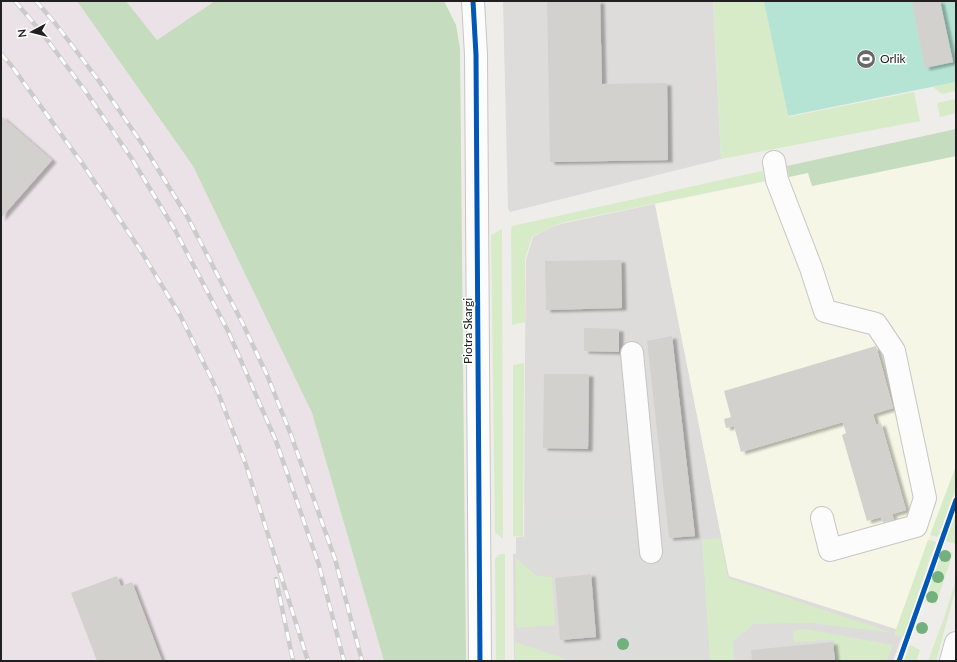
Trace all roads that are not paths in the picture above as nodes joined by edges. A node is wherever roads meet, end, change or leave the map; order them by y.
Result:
1 (473, 1) edge
2 (774, 162) dead end
3 (632, 353) dead end
4 (822, 518) dead end
5 (651, 552) dead end
6 (956, 643) edge
7 (480, 661) edge
8 (951, 661) edge

1 - 7 street, Piotra Skargi
2 - 4 street
3 - 5 street
6 - 8 street

